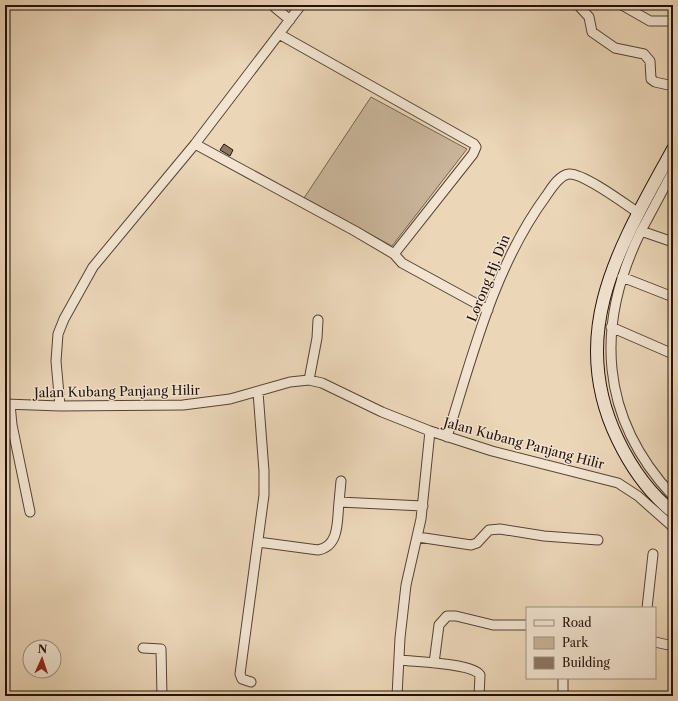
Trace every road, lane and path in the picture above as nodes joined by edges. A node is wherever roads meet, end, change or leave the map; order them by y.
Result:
1 (272, 5) edge
2 (301, 5) edge
3 (578, 5) edge
4 (622, 5) edge
5 (290, 20) junction
6 (673, 21) edge
7 (280, 34) junction
8 (673, 86) edge
9 (196, 144) junction
10 (673, 149) edge
11 (673, 171) edge
12 (637, 212) junction
13 (641, 231) junction
14 (673, 242) edge
15 (394, 254) junction
16 (622, 277) junction
17 (673, 298) edge
18 (488, 310) junction
19 (318, 320) dead end
20 (611, 327) junction
21 (673, 354) edge
22 (309, 380) junction
23 (258, 392) junction
24 (7, 404) edge
25 (60, 406) junction
26 (430, 432) junction
27 (447, 436) junction
28 (341, 481) dead end
29 (673, 496) edge
30 (339, 502) junction
31 (423, 506) junction
32 (30, 512) dead end
33 (673, 512) edge
34 (673, 527) edge
35 (418, 537) junction
36 (598, 540) dead end
37 (258, 542) junction
38 (653, 554) dead end
39 (647, 607) edge
40 (526, 625) edge
41 (656, 642) edge
42 (673, 646) edge
43 (143, 648) dead end
44 (400, 660) junction
45 (434, 663) junction
46 (563, 679) edge
47 (251, 682) dead end
48 (162, 696) edge
49 (397, 696) edge
50 (479, 696) edge
51 (563, 696) edge

1 - 5 street
2 - 5 street
3 - 8 street
4 - 6 street
5 - 7 street
7 - 9 street
7 - 15 street
9 - 15 street
9 - 25 street
10 - 12 main road
11 - 13 street
12 - 18 street, Lorong Hj. Din
12 - 33 main road
13 - 14 street
13 - 16 street
15 - 18 street
16 - 17 street
16 - 20 street
18 - 27 street, Lorong Hj. Din
19 - 22 street
20 - 21 street
20 - 29 street
22 - 23 street, Jalan Kubang Panjang Hilir
22 - 26 street, Jalan Kubang Panjang Hilir
23 - 25 street, Jalan Kubang Panjang Hilir
23 - 37 street
24 - 25 street, Jalan Kubang Panjang Hilir
24 - 32 street
26 - 27 street, Jalan Kubang Panjang Hilir
26 - 31 street
27 - 34 street, Jalan Kubang Panjang Hilir
28 - 30 street
30 - 31 street
30 - 37 street
31 - 35 street
35 - 36 street
35 - 44 street
37 - 47 street
38 - 39 street
40 - 45 street
41 - 42 street
43 - 48 street
44 - 45 street
44 - 49 street
45 - 50 street
46 - 51 street

